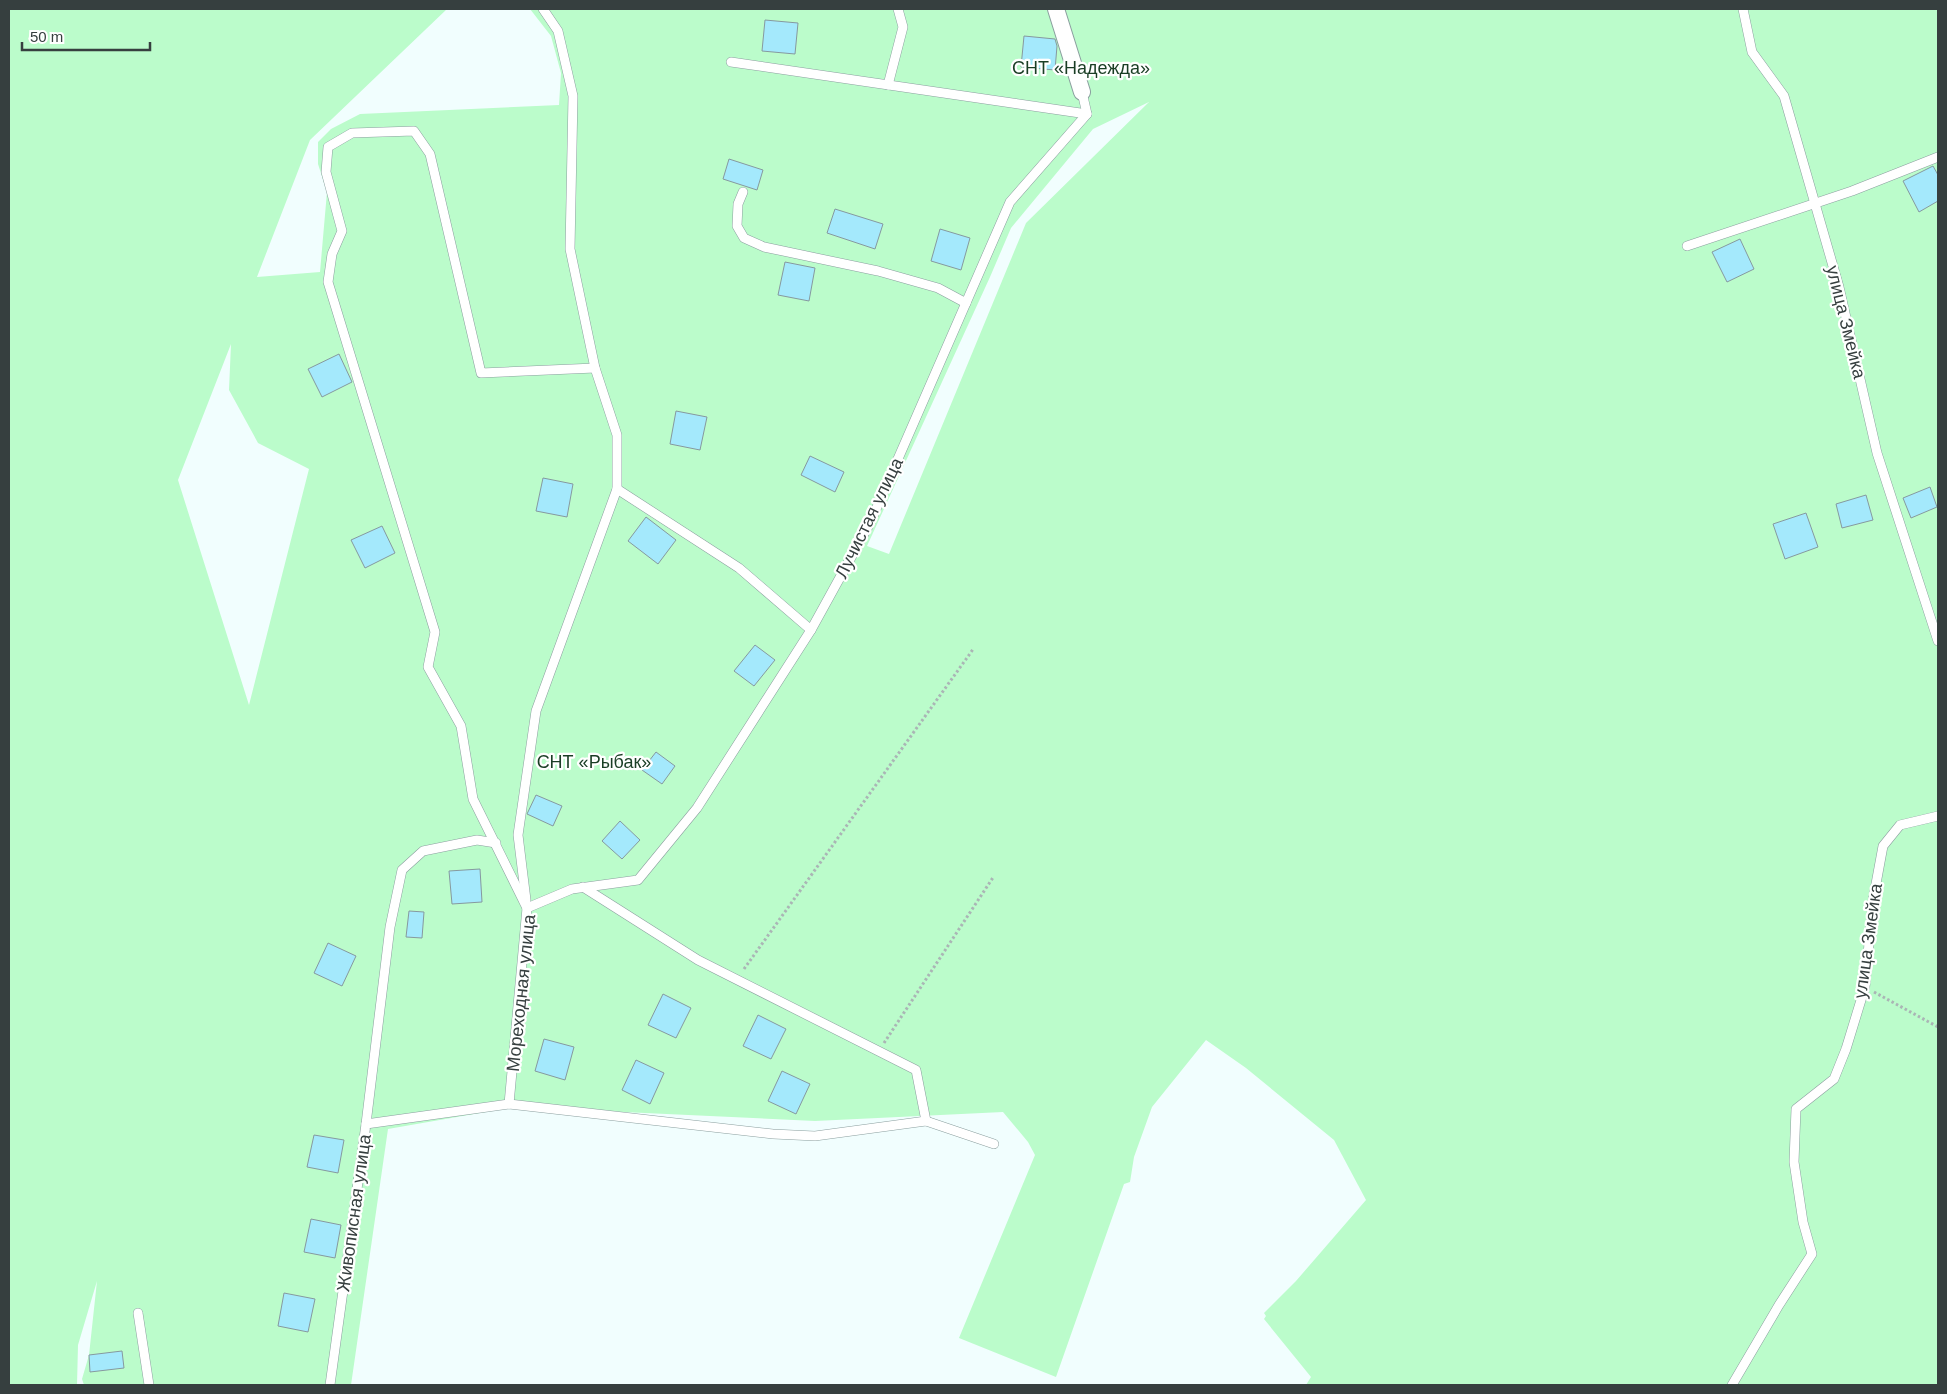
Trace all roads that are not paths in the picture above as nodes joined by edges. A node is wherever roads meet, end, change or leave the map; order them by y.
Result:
1 (543, 9) edge
2 (898, 9) edge
3 (1056, 9) edge
4 (1743, 9) edge
5 (731, 62) dead end
6 (888, 85) junction
7 (1082, 92) joint
8 (1087, 114) junction
9 (1938, 157) edge
10 (743, 192) dead end
11 (1815, 204) junction
12 (1687, 246) dead end
13 (966, 303) junction
14 (596, 368) junction
15 (617, 489) junction
16 (811, 630) junction
17 (1938, 641) edge
18 (1938, 816) edge
19 (496, 843) junction
20 (583, 887) junction
21 (528, 908) junction
22 (510, 1104) junction
23 (926, 1120) junction
24 (366, 1124) junction
25 (994, 1144) dead end
26 (138, 1314) dead end
27 (149, 1385) edge
28 (330, 1385) edge
29 (1732, 1385) edge

1 - 14 lane
2 - 6 lane
3 - 7 street
4 - 11 lane, улица Змейка
5 - 6 lane
6 - 8 lane
7 - 8 lane
8 - 13 lane, Лучистая улица
9 - 11 lane
10 - 13 lane
11 - 12 lane
11 - 17 lane, улица Змейка
13 - 16 lane, Лучистая улица
14 - 15 lane
14 - 19 lane
15 - 16 lane
15 - 21 lane
16 - 20 lane, Лучистая улица
18 - 29 lane, улица Змейка
19 - 21 lane
19 - 24 lane
20 - 21 lane, Мореходная улица
20 - 23 lane
21 - 22 lane, Мореходная улица
22 - 23 lane, Живописная улица
22 - 24 lane, Живописная улица
23 - 25 lane
24 - 28 lane, Живописная улица
26 - 27 lane

